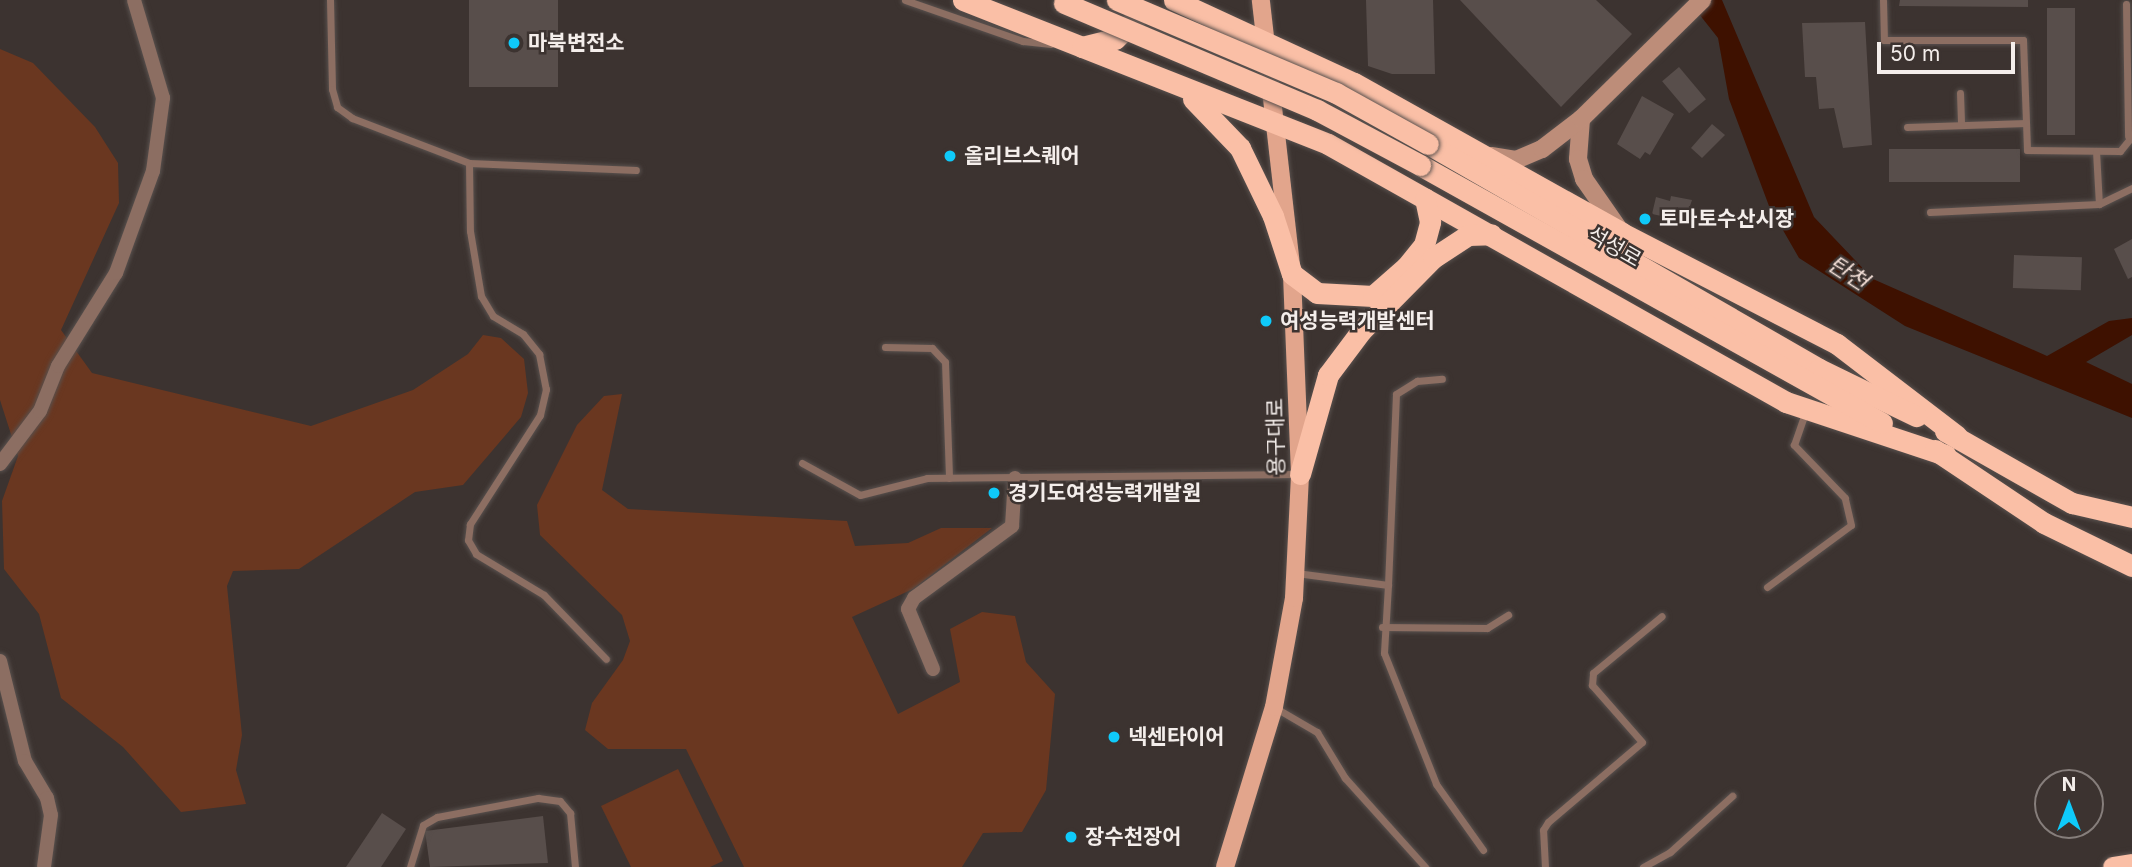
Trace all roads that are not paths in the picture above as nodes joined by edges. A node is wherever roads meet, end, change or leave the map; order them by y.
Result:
1 (134, 0) edge
2 (330, 0) edge
3 (905, 0) edge
4 (963, 0) edge
5 (1117, 0) edge
6 (1140, 0) edge
7 (1174, 0) edge
8 (1261, 0) edge
9 (1702, 0) edge
10 (1883, 0) edge
11 (1060, 1) edge
12 (2126, 4) dead end
13 (1264, 38) junction
14 (1082, 47) junction
15 (1155, 76) junction
16 (1960, 93) dead end
17 (1412, 116) junction
18 (1581, 119) junction
19 (2026, 123) junction
20 (1275, 125) junction
21 (1961, 125) junction
22 (1907, 127) dead end
23 (2130, 136) edge
24 (2095, 151) junction
25 (1480, 154) junction
26 (468, 163) junction
27 (636, 170) dead end
28 (1382, 175) junction
29 (2132, 188) edge
30 (1425, 199) junction
31 (2099, 204) junction
32 (1930, 212) dead end
33 (1622, 233) junction
34 (1491, 234) junction
35 (1292, 274) junction
36 (885, 347) dead end
37 (1442, 379) dead end
38 (1807, 409) junction
39 (1957, 436) junction
40 (1945, 455) junction
41 (802, 463) dead end
42 (0, 464) edge
43 (1300, 474) junction
44 (949, 478) junction
45 (1015, 478) junction
46 (2132, 517) edge
47 (2132, 566) edge
48 (1295, 573) junction
49 (1388, 585) junction
50 (1767, 587) dead end
51 (1508, 615) dead end
52 (1662, 616) dead end
53 (1382, 627) junction
54 (607, 659) dead end
55 (0, 661) edge
56 (933, 669) dead end
57 (1274, 707) junction
58 (1732, 796) dead end
59 (1483, 850) dead end
60 (2132, 864) edge
61 (44, 867) edge
62 (410, 867) edge
63 (575, 867) edge
64 (1225, 867) edge
65 (1425, 867) edge
66 (1545, 867) edge
67 (1643, 867) edge
68 (2113, 867) edge

1 - 42 street
2 - 26 lane
3 - 14 lane
4 - 14 highway
5 - 39 highway, 석성로, bridge
6 - 14 highway
7 - 13 highway
8 - 13 main road, 용구대로
9 - 18 street
10 - 19 lane
11 - 40 highway, 석성로, bridge
12 - 23 lane
13 - 17 highway
13 - 20 main road, 용구대로
14 - 15 highway
15 - 20 highway
15 - 35 highway
16 - 21 lane
17 - 25 highway
17 - 28 highway
18 - 25 street
18 - 33 street
19 - 21 lane
19 - 24 lane
20 - 28 highway
20 - 35 main road, 용구대로
21 - 22 lane
23 - 24 lane
24 - 31 lane
25 - 33 highway
26 - 27 lane
26 - 54 lane
28 - 30 highway
29 - 31 lane
30 - 34 highway
30 - 35 highway
31 - 32 lane
33 - 39 highway
34 - 38 highway
34 - 43 highway
35 - 43 main road, 용구대로
36 - 44 lane
37 - 49 lane
38 - 40 highway
38 - 50 lane
39 - 46 highway, 석성로
40 - 47 highway, 석성로
41 - 44 lane
43 - 45 lane
43 - 48 main road, 용구대로
44 - 45 lane
45 - 56 street
48 - 49 lane
48 - 57 main road, 용구대로
49 - 53 lane
51 - 53 lane
52 - 66 lane
53 - 59 lane
55 - 61 street
57 - 64 main road, 용구대로
57 - 65 lane
58 - 67 lane
60 - 68 highway
62 - 63 lane

